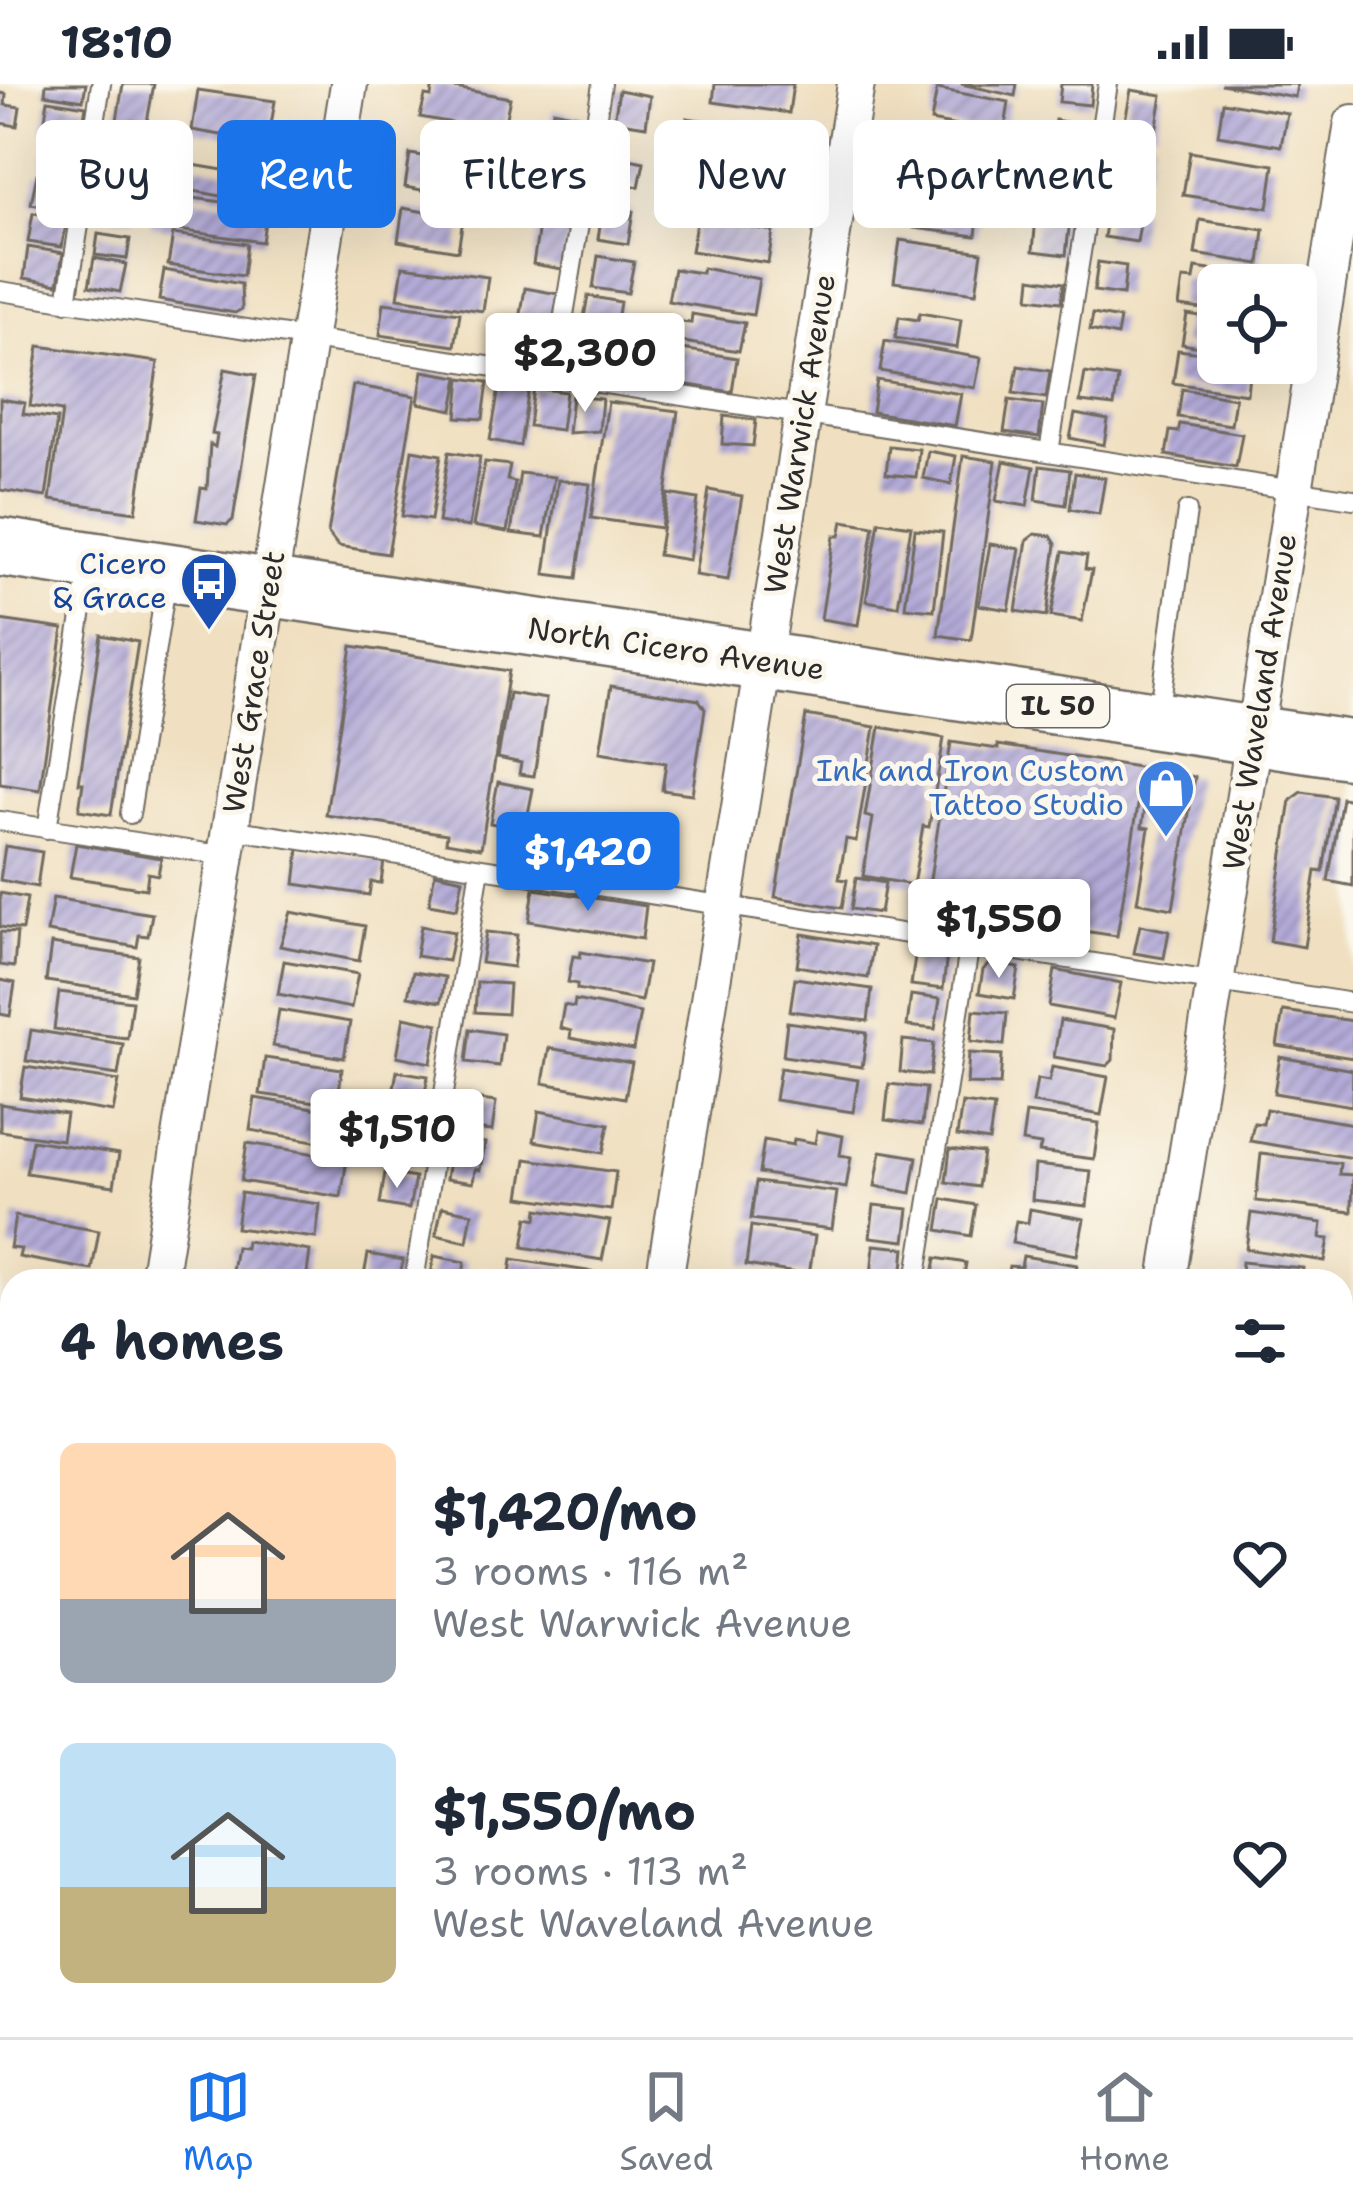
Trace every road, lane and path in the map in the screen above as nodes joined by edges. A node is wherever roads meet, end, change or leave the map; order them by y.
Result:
1 (101, 84) edge
2 (349, 84) edge
3 (602, 84) edge
4 (856, 84) edge
5 (1108, 84) edge
6 (1353, 123) edge
7 (0, 291) edge
8 (67, 302) junction
9 (308, 338) junction
10 (554, 376) junction
11 (803, 414) junction
12 (1049, 452) junction
13 (1294, 489) junction
14 (1353, 499) edge
15 (1187, 511) dead end
16 (0, 547) edge
17 (90, 561) junction
18 (168, 573) junction
19 (268, 589) junction
20 (763, 662) junction
21 (1158, 721) junction
22 (1254, 735) junction
23 (1353, 750) edge
24 (130, 814) dead end
25 (0, 821) edge
26 (47, 829) junction
27 (228, 843) junction
28 (479, 868) junction
29 (724, 905) junction
30 (970, 944) junction
31 (1215, 981) junction
32 (1353, 1003) edge
33 (160, 1269) edge
34 (416, 1269) edge
35 (666, 1269) edge
36 (918, 1269) edge
37 (1169, 1269) edge

1 - 8 lane
2 - 9 street, West Grace Street
3 - 10 lane
4 - 11 street, West Warwick Avenue
5 - 12 lane
6 - 13 street, West Waveland Avenue
7 - 8 lane
8 - 9 lane
9 - 10 lane
9 - 19 street, West Grace Street
10 - 11 lane
11 - 12 lane
11 - 20 street, West Warwick Avenue
12 - 13 lane
13 - 14 lane
13 - 22 street, West Waveland Avenue
15 - 21 lane
16 - 17 main road, North Cicero Avenue / IL 50
17 - 18 main road, North Cicero Avenue / IL 50
17 - 26 lane
18 - 19 main road, North Cicero Avenue / IL 50
18 - 24 lane
19 - 20 main road, North Cicero Avenue / IL 50
19 - 27 street, West Grace Street
20 - 21 main road, North Cicero Avenue / IL 50
20 - 29 street, West Warwick Avenue
21 - 22 main road, North Cicero Avenue / IL 50
22 - 23 main road, North Cicero Avenue / IL 50
22 - 31 street, West Waveland Avenue
25 - 26 lane
26 - 27 lane
27 - 28 lane
27 - 33 street, West Grace Street
28 - 29 lane
28 - 34 lane
29 - 30 lane
29 - 35 street, West Warwick Avenue
30 - 31 lane
30 - 36 lane
31 - 32 lane
31 - 37 street, West Waveland Avenue

